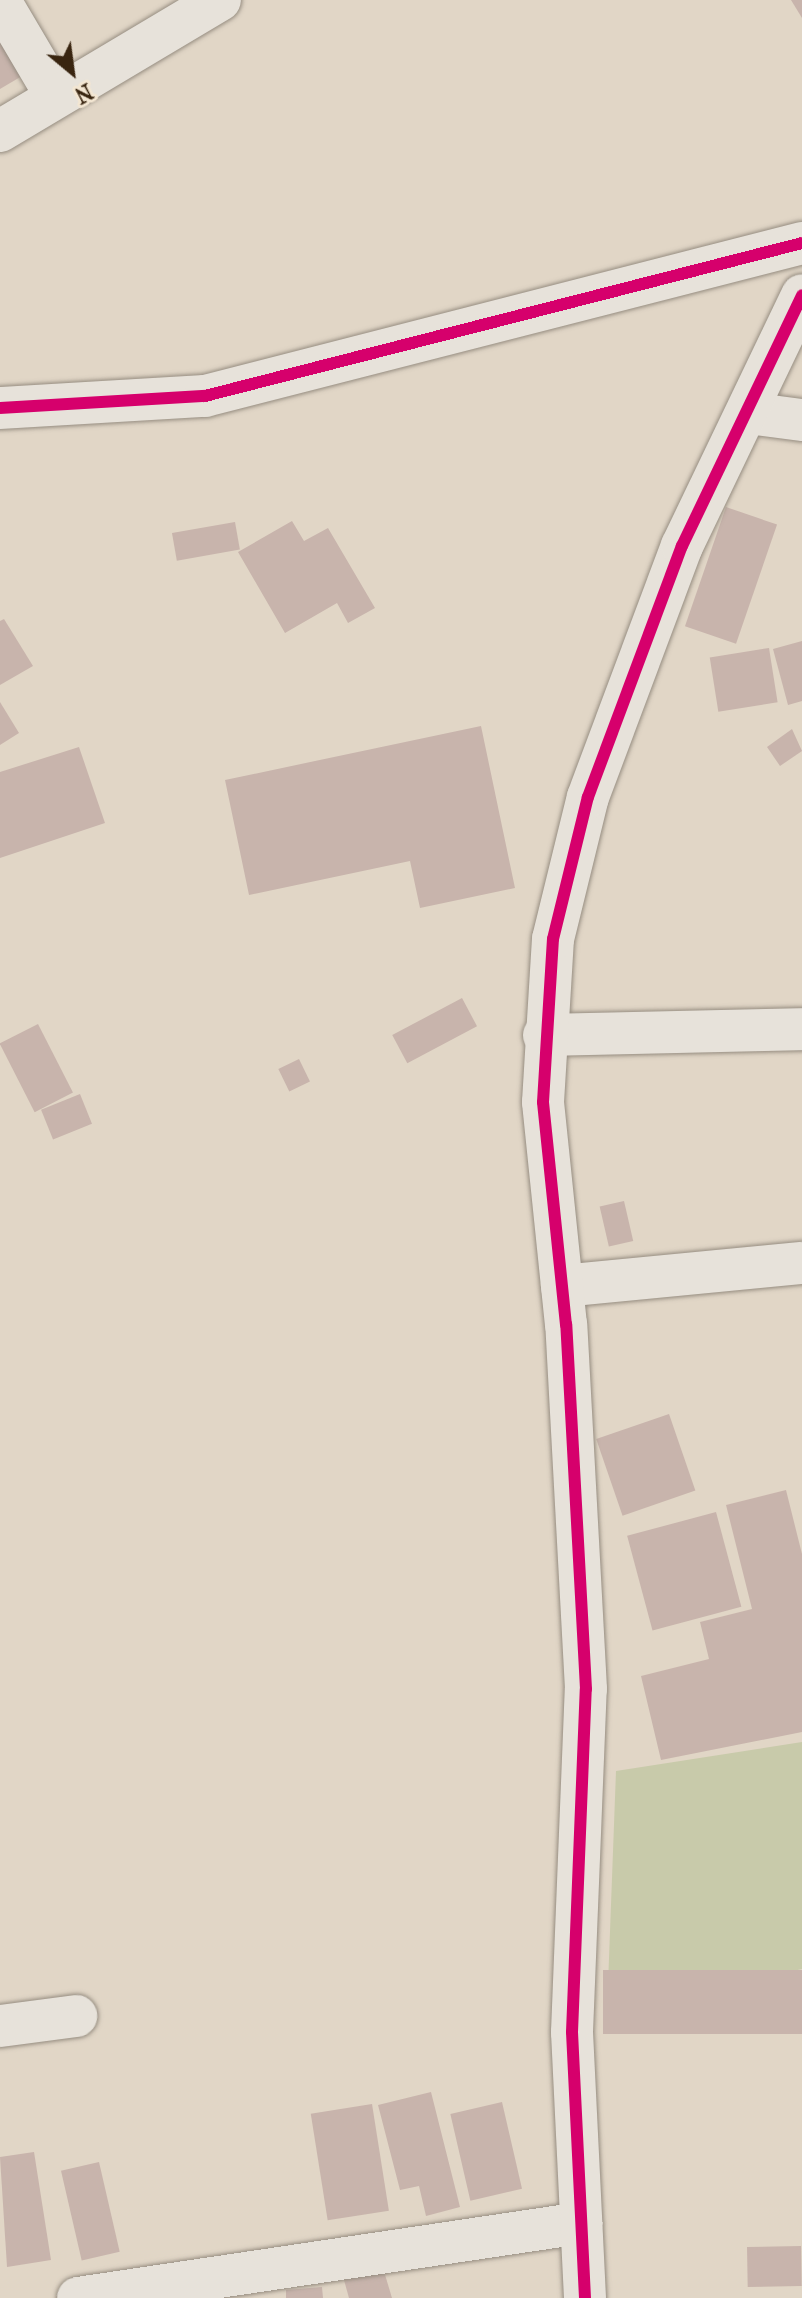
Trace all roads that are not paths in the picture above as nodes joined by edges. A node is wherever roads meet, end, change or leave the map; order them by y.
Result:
1 (220, 0) edge
2 (0, 1) edge
3 (56, 96) junction
4 (0, 131) edge
5 (802, 243) edge
6 (802, 295) edge
7 (0, 408) edge
8 (748, 413) junction
9 (802, 420) edge
10 (802, 1029) edge
11 (544, 1035) junction
12 (802, 1263) edge
13 (562, 1286) junction
14 (76, 2016) dead end
15 (0, 2026) edge
16 (581, 2223) junction
17 (78, 2298) edge
18 (585, 2298) edge

1 - 3 street
2 - 3 street
3 - 4 street
5 - 7 street
6 - 8 street
8 - 9 street
8 - 11 street
10 - 11 street
11 - 13 street
12 - 13 street
13 - 16 street
14 - 15 street
16 - 17 street
16 - 18 street

